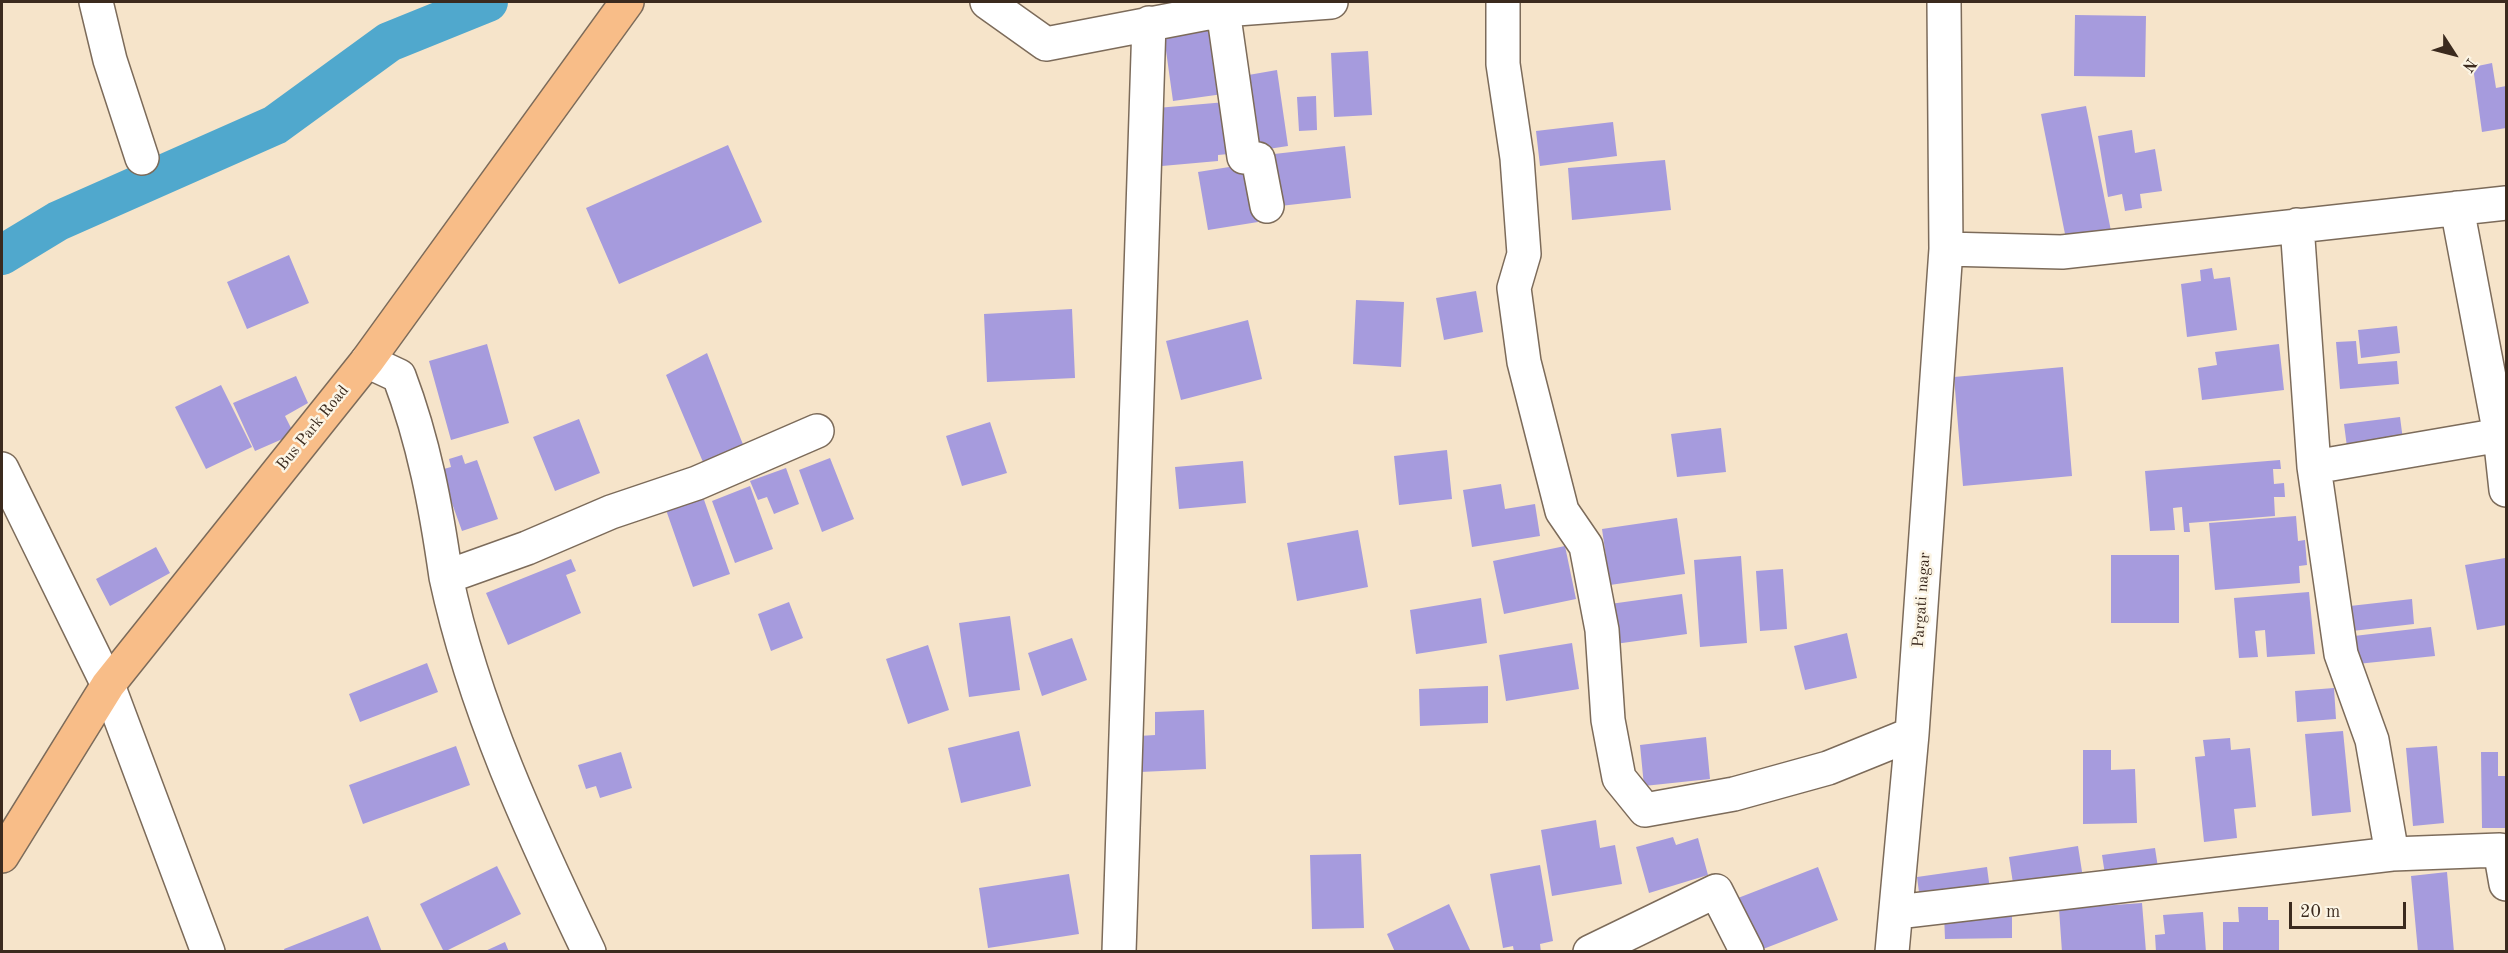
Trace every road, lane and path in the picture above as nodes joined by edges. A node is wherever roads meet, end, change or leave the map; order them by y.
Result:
1 (96, 2) edge
2 (627, 2) edge
3 (987, 2) edge
4 (1330, 2) edge
5 (1503, 2) edge
6 (1944, 2) edge
7 (1223, 10) junction
8 (1149, 23) junction
9 (142, 158) dead end
10 (2506, 203) edge
11 (1267, 206) dead end
12 (2457, 208) junction
13 (2297, 225) junction
14 (1946, 249) junction
15 (367, 361) junction
16 (816, 431) dead end
17 (2503, 434) edge
18 (2314, 467) junction
19 (2, 469) edge
20 (2506, 490) edge
21 (446, 577) junction
22 (108, 686) junction
23 (1912, 734) junction
24 (2503, 849) edge
25 (2392, 854) junction
26 (2, 856) edge
27 (2506, 884) edge
28 (1897, 912) junction
29 (208, 951) edge
30 (589, 951) edge
31 (1119, 951) edge
32 (1590, 951) edge
33 (1747, 951) edge
34 (1892, 951) edge

1 - 9 street
2 - 15 main road, Bus Park Road
3 - 8 street
4 - 7 street
5 - 23 street
6 - 14 street, Pargati nagar
7 - 8 street
7 - 11 street
8 - 31 street
10 - 12 street
12 - 13 street
12 - 17 street
13 - 14 street
13 - 18 street
14 - 23 street, Pargati nagar
15 - 21 street
15 - 22 main road, Bus Park Road
16 - 21 street
17 - 18 street
17 - 20 street
18 - 25 street
19 - 22 street
21 - 30 street
22 - 26 main road, Bus Park Road
22 - 29 street
23 - 28 street, Pargati nagar
24 - 25 street
24 - 27 street
25 - 28 street
28 - 34 street, Pargati nagar
32 - 33 street

